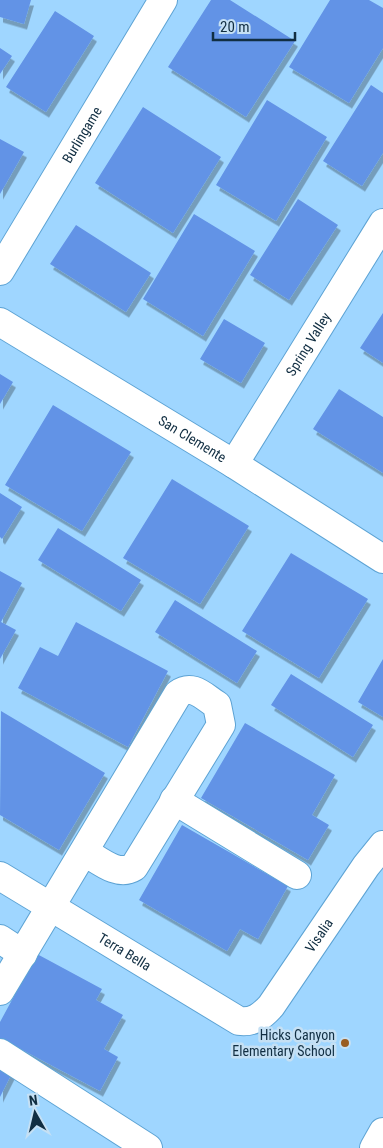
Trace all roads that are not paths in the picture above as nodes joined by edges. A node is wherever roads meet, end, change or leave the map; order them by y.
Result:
1 (163, 0) edge
2 (383, 223) edge
3 (0, 271) edge
4 (0, 322) edge
5 (234, 464) junction
6 (383, 559) edge
7 (174, 800) junction
8 (383, 844) edge
9 (85, 852) junction
10 (297, 875) dead end
11 (0, 876) edge
12 (52, 908) junction
13 (0, 940) edge
14 (23, 954) junction
15 (0, 991) edge
16 (251, 1021) joint
17 (0, 1053) edge
18 (383, 1132) edge
19 (148, 1148) edge
20 (374, 1148) edge

1 - 3 street, Burlingame
2 - 5 street, Spring Valley
4 - 5 street, San Clemente
5 - 6 street, San Clemente
7 - 9 street
7 - 9 street
7 - 10 street
8 - 16 street, Visalia
9 - 12 street
11 - 12 street, Terra Bella
12 - 14 street
12 - 16 street, Terra Bella
13 - 14 street
14 - 15 street
17 - 19 street
18 - 20 street

